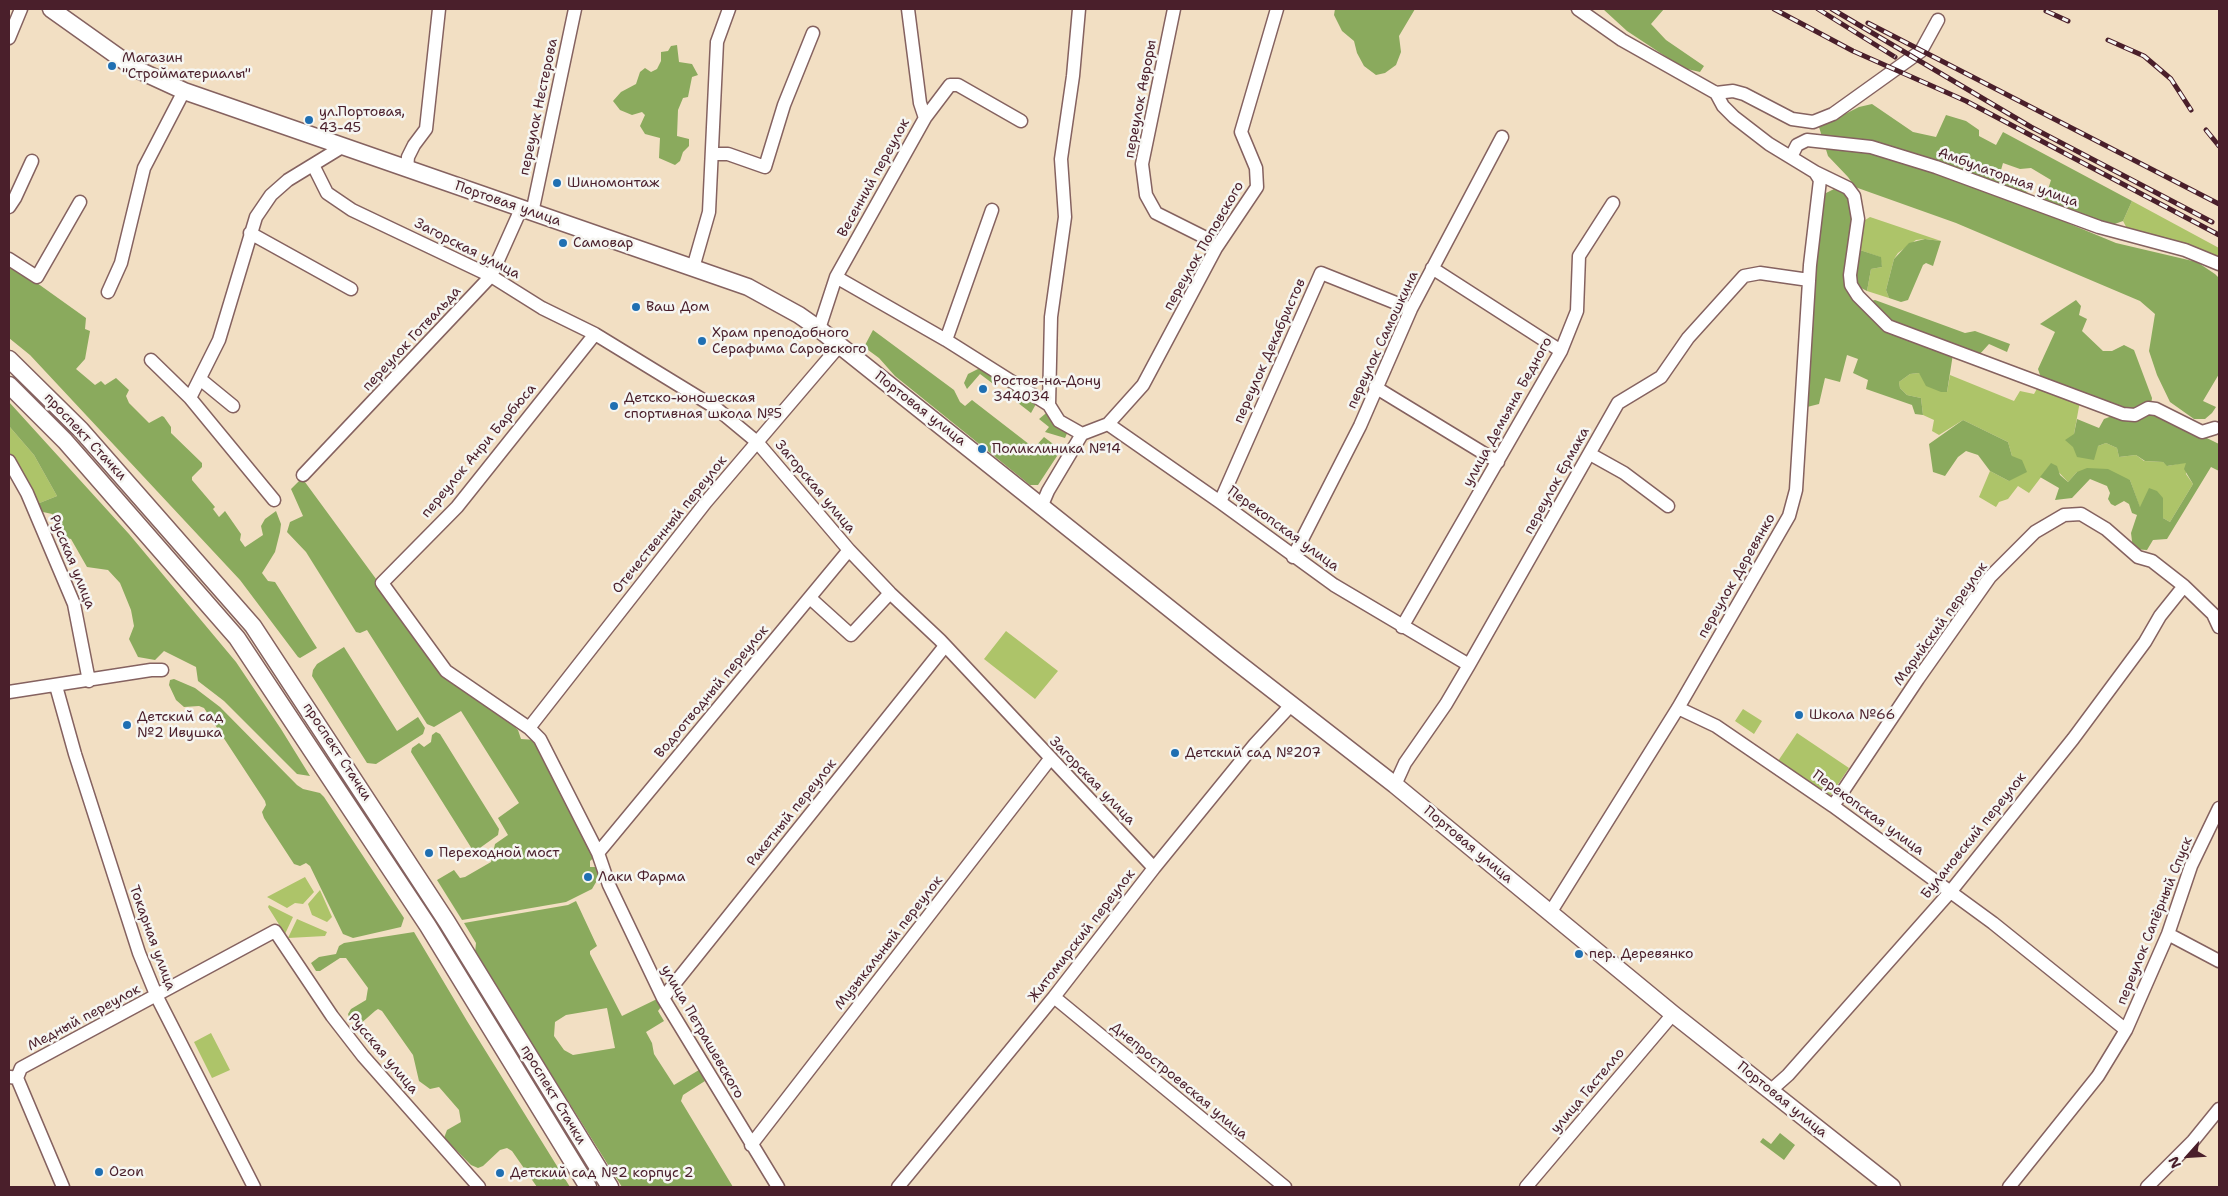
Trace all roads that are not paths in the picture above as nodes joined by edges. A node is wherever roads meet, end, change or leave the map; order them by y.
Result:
1 (21, 9) edge
2 (51, 9) edge
3 (439, 9) edge
4 (575, 9) edge
5 (730, 9) edge
6 (908, 9) edge
7 (1079, 9) edge
8 (1174, 9) edge
9 (1278, 9) edge
10 (1578, 9) edge
11 (1938, 20) dead end
12 (813, 33) dead end
13 (9, 38) edge
14 (184, 91) junction
15 (1716, 93) junction
16 (925, 118) junction
17 (1021, 121) dead end
18 (1502, 137) dead end
19 (342, 147) junction
20 (713, 154) junction
21 (1792, 157) junction
22 (32, 161) dead end
23 (313, 166) junction
24 (407, 169) junction
25 (1818, 176) junction
26 (80, 202) dead end
27 (1613, 203) dead end
28 (9, 206) edge
29 (992, 210) dead end
30 (527, 211) junction
31 (250, 233) junction
32 (1216, 248) junction
33 (9, 259) edge
34 (2219, 264) edge
35 (693, 268) junction
36 (1432, 268) junction
37 (491, 276) junction
38 (836, 277) junction
39 (1809, 280) junction
40 (351, 289) dead end
41 (108, 292) dead end
42 (1411, 309) junction
43 (819, 329) junction
44 (595, 334) junction
45 (946, 340) junction
46 (840, 345) junction
47 (1561, 351) junction
48 (9, 359) edge
49 (151, 360) dead end
50 (200, 379) junction
51 (9, 385) edge
52 (1375, 388) junction
53 (190, 398) junction
54 (1049, 405) junction
55 (233, 406) dead end
56 (1108, 424) junction
57 (2218, 426) edge
58 (1082, 434) junction
59 (757, 442) junction
60 (1590, 454) junction
61 (9, 461) edge
62 (1498, 462) junction
63 (303, 476) dead end
64 (274, 500) dead end
65 (1220, 502) junction
66 (1042, 506) junction
67 (1668, 506) dead end
68 (849, 550) junction
69 (1293, 556) junction
70 (382, 583) joint
71 (2184, 586) junction
72 (890, 593) junction
73 (810, 598) junction
74 (1402, 627) junction
75 (2219, 627) edge
76 (945, 646) junction
77 (1469, 665) junction
78 (162, 670) dead end
79 (89, 681) junction
80 (56, 686) junction
81 (9, 692) edge
82 (1292, 704) junction
83 (1678, 708) junction
84 (529, 728) junction
85 (1050, 759) junction
86 (1395, 785) junction
87 (1833, 806) junction
88 (2219, 808) edge
89 (598, 853) junction
90 (1154, 868) junction
91 (1951, 891) junction
92 (1550, 913) junction
93 (275, 931) joint
94 (2168, 934) junction
95 (2219, 961) edge
96 (157, 997) junction
97 (1054, 997) junction
98 (662, 998) junction
99 (1673, 1014) junction
100 (2126, 1030) junction
101 (13, 1077) edge
102 (1770, 1090) junction
103 (2219, 1108) edge
104 (751, 1145) junction
105 (63, 1187) edge
106 (254, 1187) edge
107 (479, 1187) edge
108 (588, 1187) edge
109 (610, 1187) edge
110 (778, 1187) edge
111 (898, 1187) edge
112 (1285, 1187) edge
113 (1526, 1187) edge
114 (1892, 1187) edge
115 (2009, 1187) edge
116 (2147, 1187) edge

1 - 13 street
2 - 14 main road, Портовая улица
3 - 24 street
4 - 30 street, переулок Нестерова
5 - 20 street
6 - 16 street, Весенний переулок
7 - 54 street
8 - 32 street, переулок Авроры
9 - 32 street, переулок Поповского
10 - 15 street
11 - 15 street
12 - 20 street
14 - 19 main road, Портовая улица
14 - 41 street
15 - 21 street
16 - 17 street
16 - 38 street, Весенний переулок
18 - 36 street, переулок Самошкина
19 - 23 street
19 - 24 main road, Портовая улица
20 - 35 street
21 - 25 street
21 - 34 street, Амбулаторная улица
22 - 28 street
23 - 31 street
23 - 37 street, Загорская улица
24 - 30 main road, Портовая улица
25 - 39 street, переулок Деревянко
25 - 57 street
26 - 33 street
27 - 47 street, улица Демьяна Бедного
29 - 45 street
30 - 35 main road, Портовая улица
30 - 37 street, переулок Готвальда
31 - 40 street
31 - 50 street
32 - 56 street, переулок Поповского
35 - 43 main road, Портовая улица
36 - 42 street, переулок Самошкина
36 - 47 street
37 - 44 street, Загорская улица
37 - 63 street, переулок Готвальда
38 - 43 street, Весенний переулок
38 - 45 street
39 - 60 street, переулок Ермака
39 - 83 street, переулок Деревянко
42 - 52 street, переулок Самошкина
42 - 65 street, переулок Декабристов
43 - 46 main road, Портовая улица
44 - 59 street, Загорская улица
44 - 70 street, переулок Анри Барбюса
45 - 54 street
46 - 59 street, Отечественный переулок
46 - 66 main road, Портовая улица
47 - 62 street, улица Демьяна Бедного
48 - 109 main road, проспект Стачки
49 - 53 street
50 - 53 street
50 - 55 street
51 - 108 main road, проспект Стачки
52 - 62 street
52 - 69 street, переулок Самошкина
53 - 64 street
54 - 58 street
56 - 58 street
56 - 65 street, Перекопская улица
58 - 66 street
59 - 68 street, Загорская улица
59 - 84 street, Отечественный переулок
60 - 67 street
60 - 77 street, переулок Ермака
61 - 79 street, Русская улица
62 - 74 street, улица Демьяна Бедного
65 - 69 street, Перекопская улица
66 - 82 main road, Портовая улица
68 - 72 street, Загорская улица
68 - 73 street, Водоотводный переулок
69 - 74 street, Перекопская улица
70 - 84 street, улица Петрашевского
71 - 75 street
71 - 87 street, Марийский переулок
71 - 91 street, Булановский переулок
72 - 73 street
72 - 76 street, Загорская улица
73 - 89 street, Водоотводный переулок
74 - 77 street, Перекопская улица
76 - 85 street, Загорская улица
76 - 98 street, Ракетный переулок
77 - 86 street, переулок Ермака
78 - 79 street
79 - 80 street
80 - 81 street
80 - 96 street, Токарная улица
82 - 86 main road, Портовая улица
82 - 90 street, Житомирский переулок
83 - 87 street, Перекопская улица
83 - 92 street, переулок Деревянко
84 - 89 street, улица Петрашевского
85 - 90 street, Загорская улица
85 - 104 street, Музыкальный переулок
86 - 92 main road, Портовая улица
87 - 91 street, Перекопская улица
88 - 94 street, переулок Сапёрный Спуск
89 - 98 street, улица Петрашевского
90 - 97 street, Житомирский переулок
91 - 100 street, Перекопская улица
91 - 102 street, Булановский переулок
92 - 99 main road, Портовая улица
93 - 96 street, Медный переулок
93 - 107 street, Русская улица
94 - 95 street
94 - 100 street, переулок Сапёрный Спуск
96 - 101 street, Медный переулок
96 - 106 street, Токарная улица
97 - 111 street, Житомирский переулок
97 - 112 street, Днепростроевская улица
98 - 104 street, улица Петрашевского
99 - 102 main road, Портовая улица
99 - 113 street, улица Гастелло
100 - 115 street, переулок Сапёрный Спуск
101 - 105 street
102 - 114 main road, Портовая улица
103 - 116 street
104 - 110 street, улица Петрашевского

